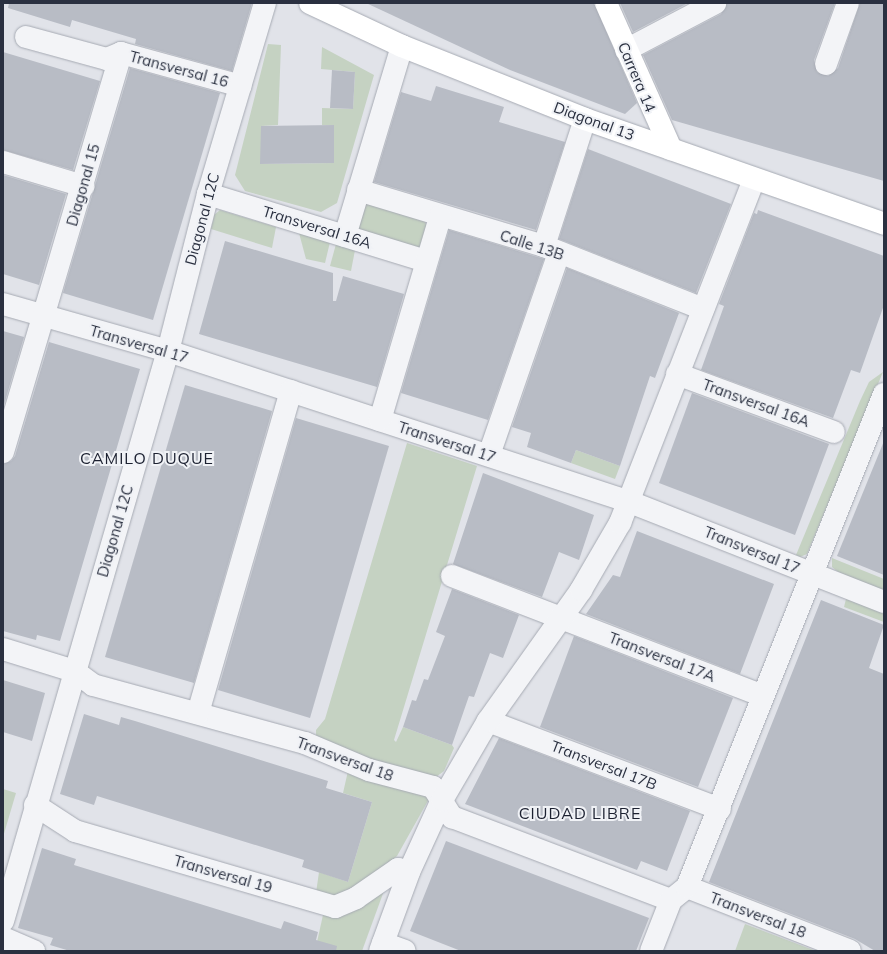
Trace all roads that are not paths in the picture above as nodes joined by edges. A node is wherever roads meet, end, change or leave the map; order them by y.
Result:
1 (266, 3) edge
2 (310, 3) edge
3 (606, 3) edge
4 (715, 3) edge
5 (848, 3) edge
6 (26, 38) dead end
7 (402, 46) junction
8 (626, 50) junction
9 (121, 53) junction
10 (826, 64) dead end
11 (240, 86) junction
12 (584, 119) junction
13 (671, 149) junction
14 (3, 162) edge
15 (754, 179) junction
16 (83, 186) junction
17 (358, 190) junction
18 (208, 194) junction
19 (440, 217) junction
20 (884, 224) edge
21 (345, 236) junction
22 (551, 250) junction
23 (426, 261) junction
24 (3, 304) edge
25 (703, 309) junction
26 (44, 316) junction
27 (168, 351) junction
28 (677, 374) junction
29 (291, 392) junction
30 (884, 394) edge
31 (380, 420) junction
32 (834, 432) dead end
33 (3, 452) edge
34 (489, 455) junction
35 (630, 502) junction
36 (813, 574) junction
37 (452, 576) dead end
38 (884, 602) edge
39 (561, 618) junction
40 (3, 649) edge
41 (74, 671) junction
42 (764, 696) junction
43 (198, 713) junction
44 (488, 721) junction
45 (442, 800) junction
46 (35, 805) junction
47 (720, 810) junction
48 (409, 872) junction
49 (679, 893) junction
50 (3, 921) edge
51 (3, 938) edge
52 (382, 947) edge
53 (34, 951) edge
54 (406, 951) edge
55 (651, 951) edge
56 (850, 951) edge

1 - 11 street, Diagonal 12C
2 - 7 main road, Diagonal 13
3 - 8 main road, Carrera 14
4 - 8 street
5 - 10 street
6 - 9 street, Transversal 16
7 - 12 main road, Diagonal 13
7 - 17 street
8 - 13 main road, Carrera 14
9 - 11 street, Transversal 16
9 - 16 street, Diagonal 15
11 - 18 street, Diagonal 12C
12 - 13 main road, Diagonal 13
12 - 22 street
13 - 15 main road, Diagonal 13
14 - 16 street
15 - 20 main road, Diagonal 13
15 - 25 street
16 - 26 street, Diagonal 15
17 - 19 street, Calle 13B
17 - 21 street
18 - 21 street, Transversal 16A
18 - 27 street, Diagonal 12C
19 - 22 street, Calle 13B
19 - 23 street
21 - 23 street, Transversal 16A
22 - 25 street, Calle 13B
22 - 34 street
23 - 31 street
24 - 26 street, Transversal 17
25 - 28 street
26 - 27 street, Transversal 17
26 - 33 street, Diagonal 15
27 - 29 street, Transversal 17
27 - 41 street, Diagonal 12C
28 - 32 street, Transversal 16A
28 - 35 street
29 - 31 street, Transversal 17
29 - 43 street
30 - 36 street
31 - 34 street, Transversal 17
34 - 35 street, Transversal 17
35 - 36 street, Transversal 17
35 - 39 street
36 - 38 street, Transversal 17
36 - 42 street
37 - 39 street
39 - 42 street, Transversal 17A
39 - 44 street
40 - 41 street, Transversal 18
41 - 43 street, Transversal 18
41 - 46 street, Diagonal 12C
42 - 47 street
43 - 45 street, Transversal 18
44 - 45 street
44 - 47 street, Transversal 17B
45 - 48 street
45 - 49 street, Transversal 18
46 - 48 street, Transversal 19
46 - 50 street, Diagonal 12C
47 - 49 street
48 - 52 street
49 - 55 street
49 - 56 street, Transversal 18
51 - 53 street
52 - 54 street

